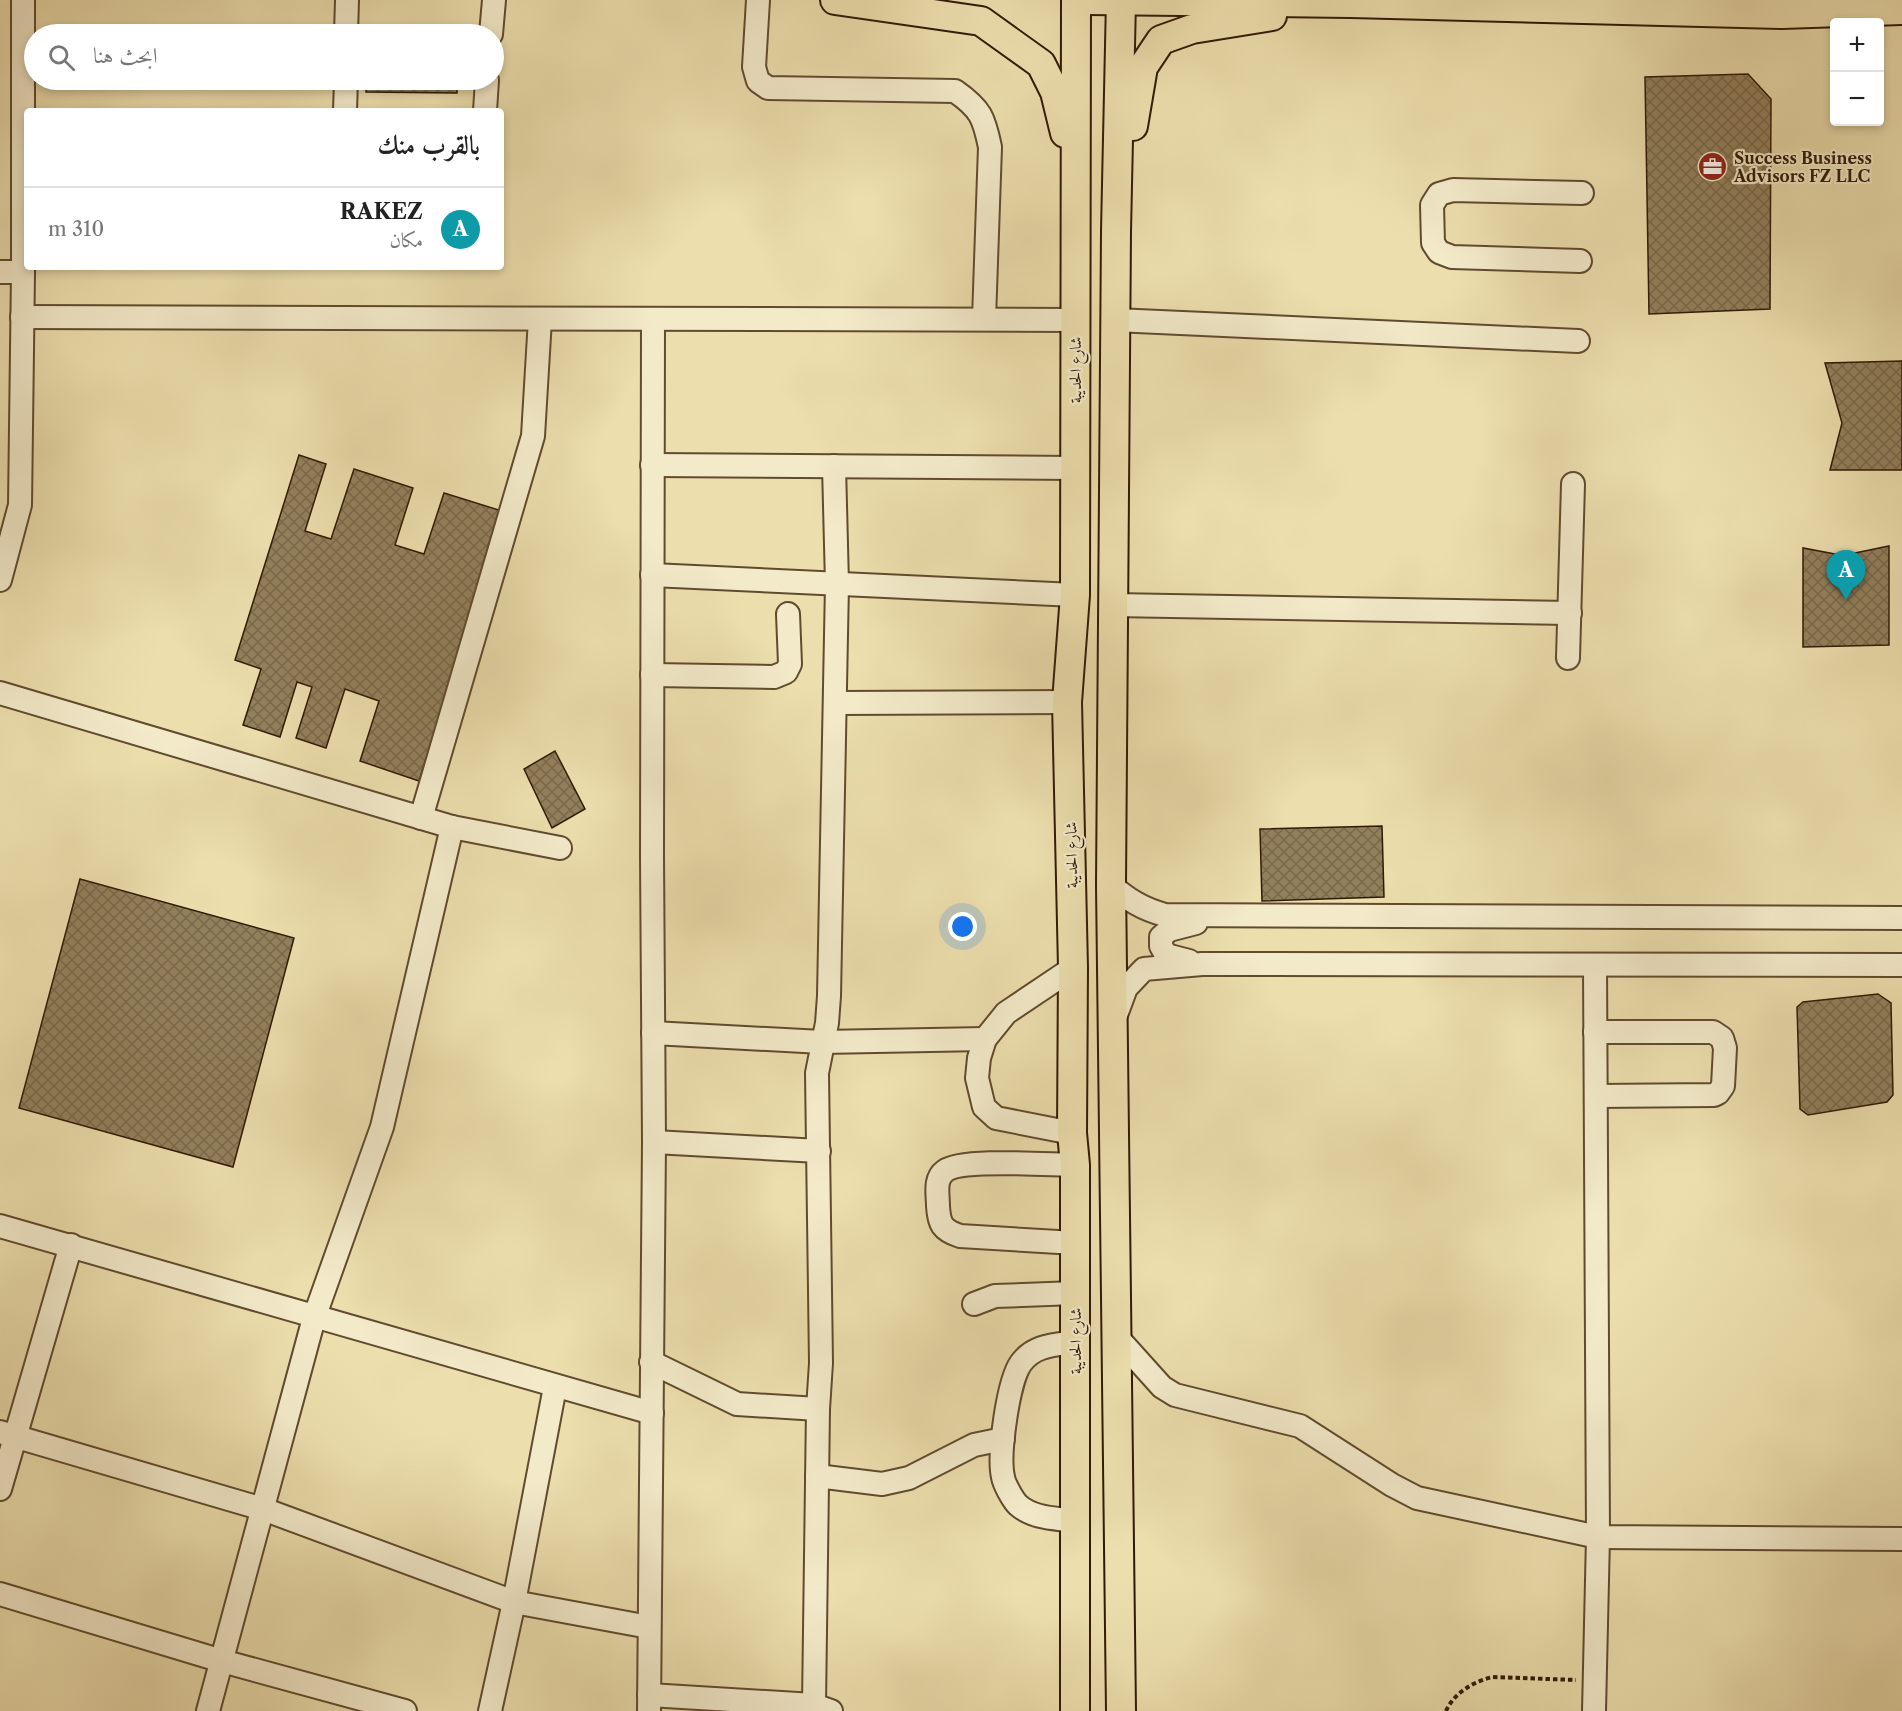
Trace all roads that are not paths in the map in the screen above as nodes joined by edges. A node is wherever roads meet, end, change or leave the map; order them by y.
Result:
1 (23, 0) edge
2 (347, 0) edge
3 (494, 0) edge
4 (758, 0) edge
5 (835, 0) edge
6 (1076, 0) edge
7 (1088, 0) edge
8 (1121, 1) edge
9 (1351, 3) junction
10 (1527, 4) edge
11 (1902, 10) edge
12 (346, 24) edge
13 (492, 24) edge
14 (345, 90) edge
15 (486, 90) edge
16 (345, 108) edge
17 (485, 108) edge
18 (1075, 177) junction
19 (1582, 193) dead end
20 (1116, 231) junction
21 (1580, 261) dead end
22 (0, 272) edge
23 (23, 272) junction
24 (22, 317) junction
25 (540, 319) junction
26 (652, 319) junction
27 (984, 319) junction
28 (1075, 320) junction
29 (1115, 320) junction
30 (1578, 341) dead end
31 (10, 446) edge
32 (652, 465) junction
33 (834, 466) junction
34 (1075, 468) junction
35 (1573, 484) dead end
36 (652, 575) junction
37 (0, 580) edge
38 (837, 584) junction
39 (1075, 595) junction
40 (1113, 605) junction
41 (1570, 613) junction
42 (788, 614) dead end
43 (1568, 658) dead end
44 (652, 675) junction
45 (0, 693) edge
46 (1067, 702) junction
47 (835, 703) junction
48 (421, 818) junction
49 (452, 827) junction
50 (560, 848) dead end
51 (1111, 885) junction
52 (1229, 914) junction
53 (1902, 918) edge
54 (1203, 964) junction
55 (1595, 964) junction
56 (1902, 965) edge
57 (1073, 968) junction
58 (1113, 1022) junction
59 (1595, 1032) junction
60 (653, 1033) junction
61 (985, 1039) junction
62 (822, 1042) junction
63 (1596, 1096) junction
64 (1072, 1133) junction
65 (654, 1142) junction
66 (819, 1151) junction
67 (1075, 1165) junction
68 (0, 1226) edge
69 (1075, 1243) junction
70 (71, 1245) junction
71 (1075, 1293) junction
72 (974, 1304) dead end
73 (314, 1318) junction
74 (1117, 1337) junction
75 (1075, 1342) junction
76 (651, 1362) junction
77 (555, 1387) junction
78 (818, 1409) junction
79 (652, 1413) junction
80 (8, 1435) edge
81 (1003, 1440) junction
82 (817, 1476) junction
83 (0, 1489) edge
84 (263, 1509) junction
85 (1075, 1521) junction
86 (1598, 1537) junction
87 (1902, 1539) edge
88 (0, 1594) edge
89 (514, 1602) junction
90 (649, 1627) junction
91 (222, 1660) junction
92 (649, 1703) edge
93 (822, 1708) edge
94 (208, 1711) edge
95 (405, 1711) edge
96 (490, 1711) edge
97 (1075, 1711) edge
98 (1121, 1711) edge
99 (1594, 1711) edge

1 - 23 street
2 - 12 street
3 - 13 street
4 - 27 street
5 - 18 main road
6 - 18 main road, شارع الحديبة
7 - 8 main road
8 - 9 main road
8 - 20 main road
9 - 10 main road
9 - 20 main road
10 - 11 main road
14 - 16 street
15 - 17 street
18 - 28 main road, شارع الحديبة
19 - 21 street
20 - 29 main road
22 - 23 street
23 - 24 street
24 - 25 street
24 - 31 street
25 - 26 street
25 - 48 street
26 - 27 street
26 - 32 street
27 - 28 street
28 - 34 main road, شارع الحديبة
29 - 30 street
29 - 40 main road
31 - 37 street
32 - 33 street
32 - 36 street
33 - 34 street
33 - 38 street
34 - 39 main road, شارع الحديبة
35 - 41 street
36 - 38 street
36 - 44 street
38 - 39 street
38 - 47 street
39 - 46 main road, شارع الحديبة
40 - 41 street
40 - 51 main road
41 - 43 street
42 - 44 street
44 - 60 street
45 - 48 street
46 - 47 street
46 - 57 main road, شارع الحديبة
47 - 62 street
48 - 49 street
49 - 50 street
49 - 73 street
51 - 52 street
51 - 58 main road
52 - 53 street
52 - 54 street
54 - 55 street
54 - 58 street
55 - 56 street
55 - 59 street
57 - 61 street
57 - 64 main road, شارع الحديبة
58 - 74 main road
59 - 63 street
59 - 63 street
60 - 62 street
60 - 65 street
61 - 62 street
61 - 64 street
62 - 66 street
63 - 86 street
64 - 67 main road, شارع الحديبة
65 - 66 street
65 - 76 street
66 - 78 street
67 - 69 main road, شارع الحديبة
67 - 69 street
68 - 70 street
69 - 71 main road, شارع الحديبة
70 - 73 street
70 - 80 street
71 - 72 street
71 - 75 main road, شارع الحديبة
73 - 77 street
73 - 84 street
74 - 86 street
74 - 98 main road
75 - 81 street
75 - 85 main road, شارع الحديبة
76 - 78 street
76 - 79 street
77 - 79 street
77 - 89 street
78 - 82 street
79 - 90 street
80 - 83 street
80 - 84 street
81 - 82 street
81 - 85 street
82 - 93 street
84 - 89 street
84 - 91 street
85 - 97 main road, شارع الحديبة
86 - 87 street
86 - 99 street
88 - 91 street
89 - 90 street
89 - 96 street
90 - 92 street
91 - 94 street
91 - 95 street
92 - 93 street

